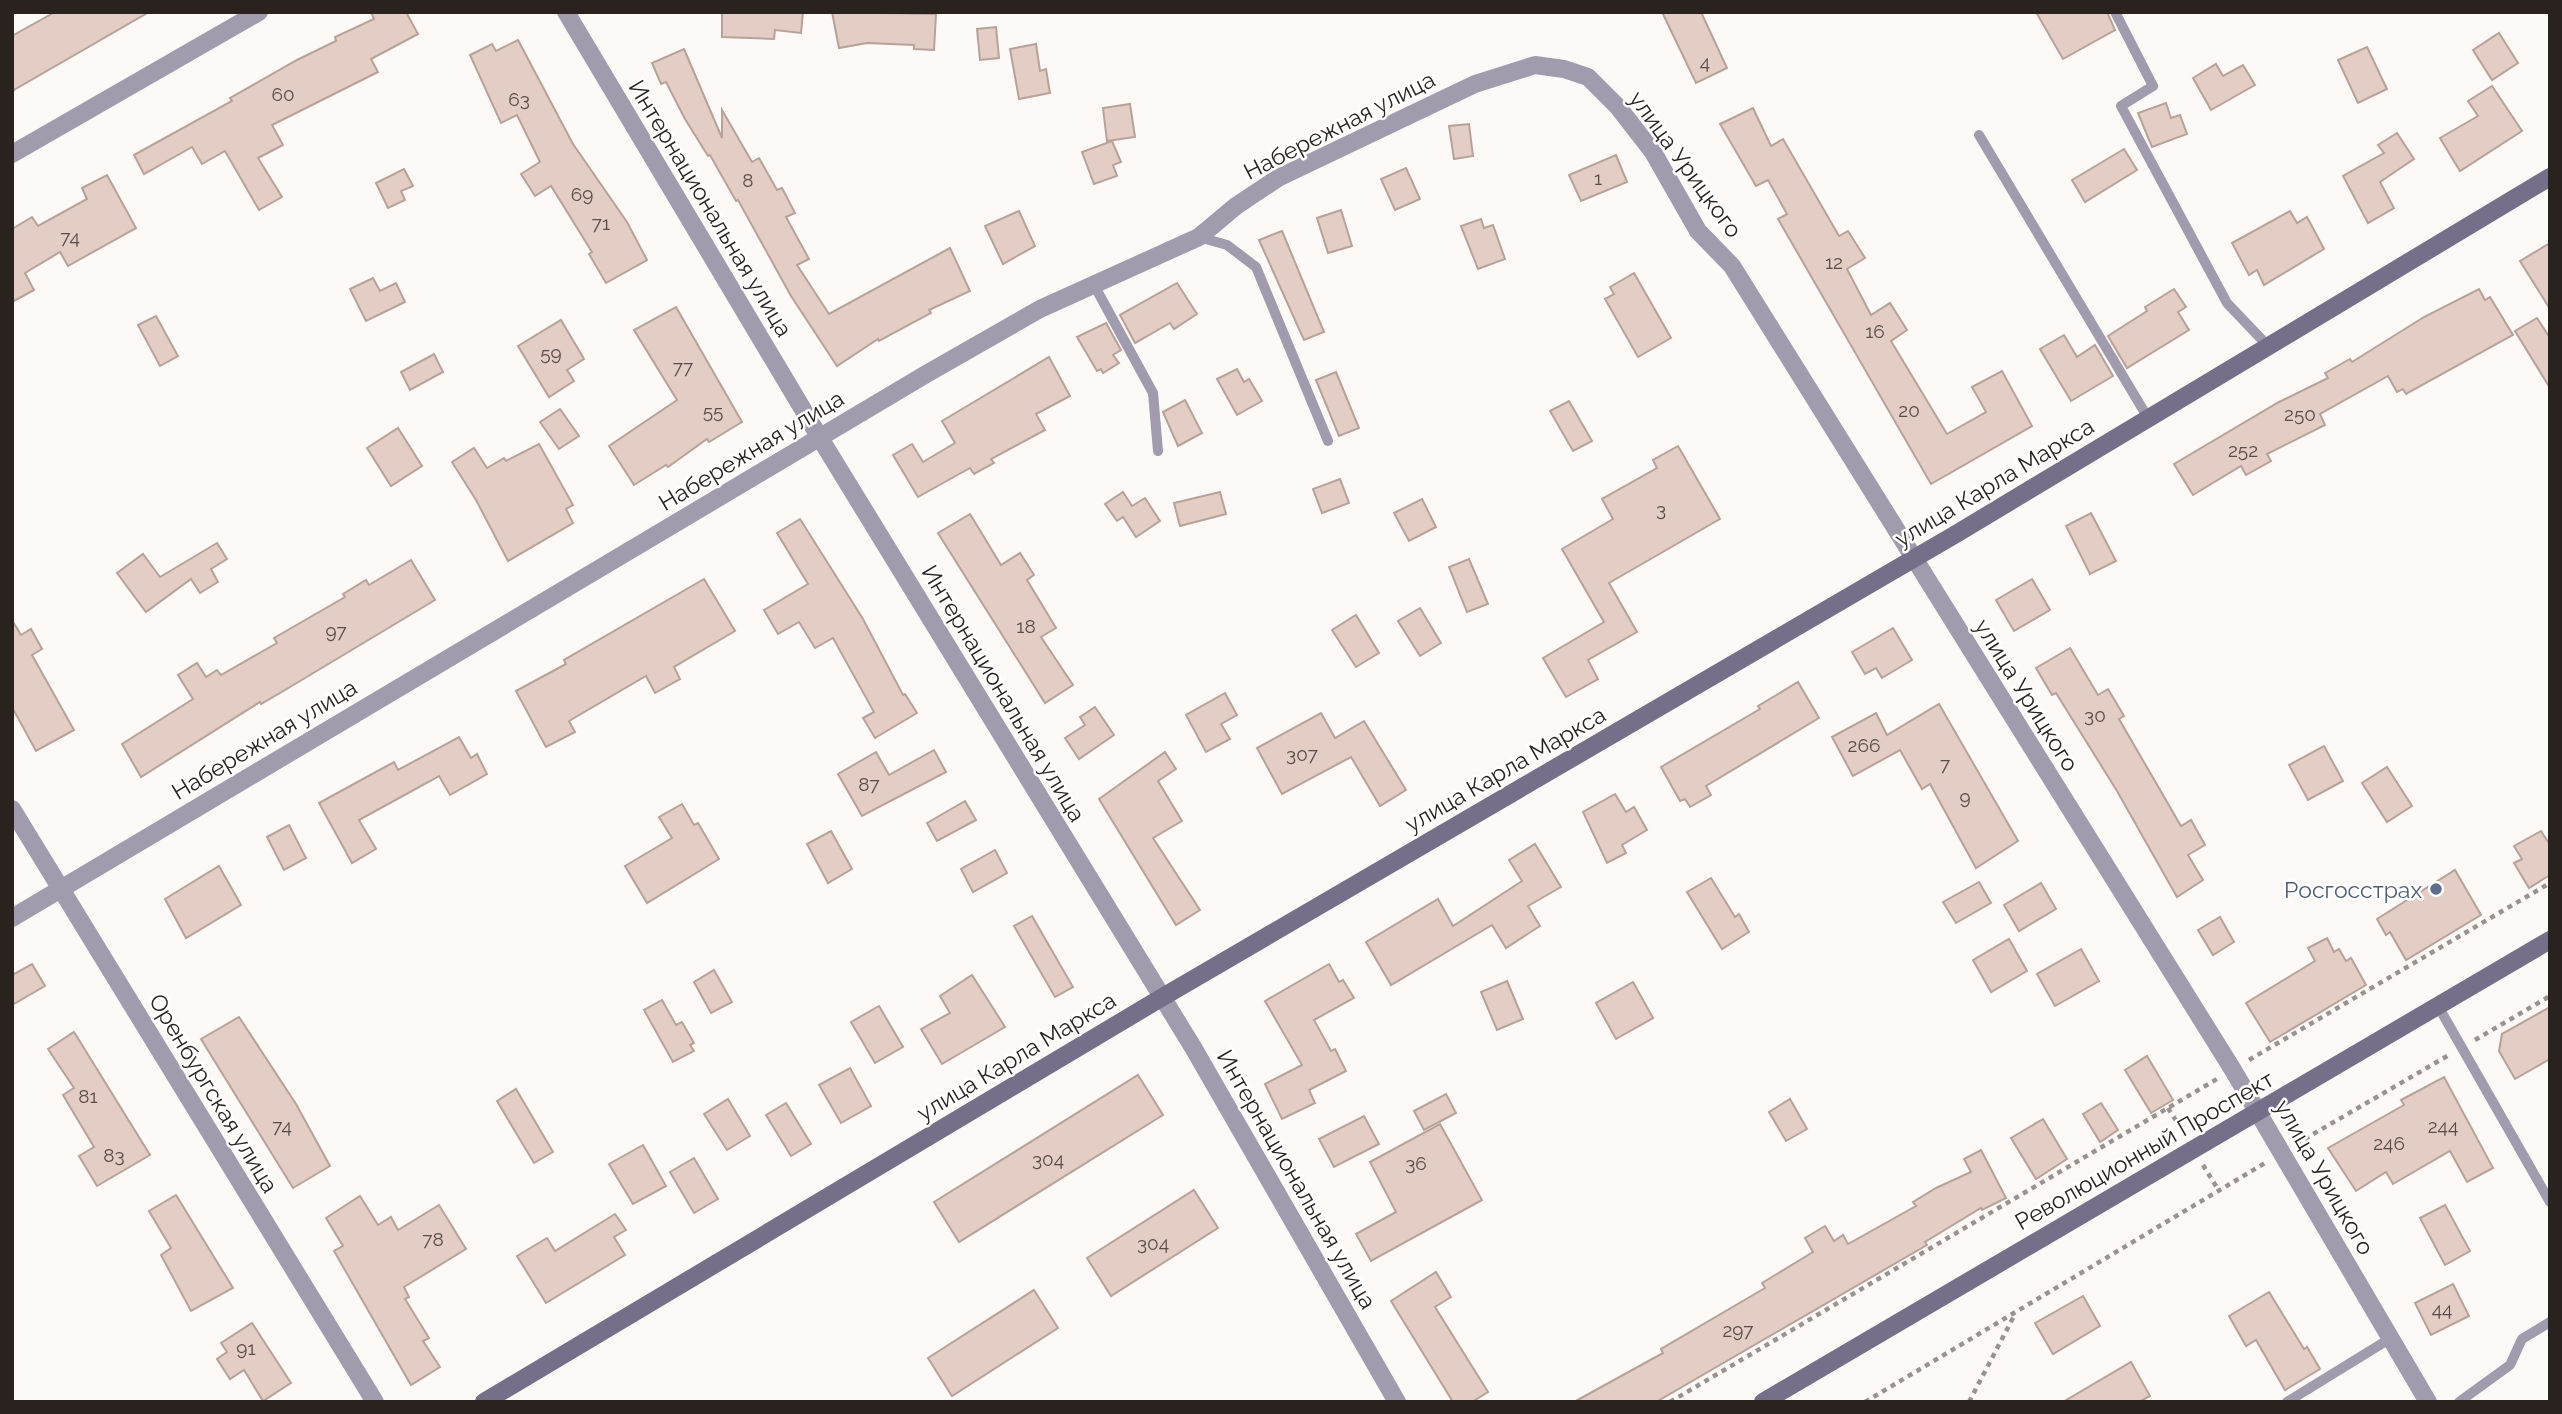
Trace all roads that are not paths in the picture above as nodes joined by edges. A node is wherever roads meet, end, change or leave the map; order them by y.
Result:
1 (259, 12) edge
2 (566, 12) edge
3 (2115, 12) edge
4 (1535, 65) joint
5 (1979, 135) dead end
6 (12, 154) edge
7 (2550, 177) edge
8 (1199, 237) junction
9 (1094, 285) junction
10 (2267, 345) junction
11 (2148, 418) junction
12 (820, 438) junction
13 (1328, 441) dead end
14 (1158, 452) dead end
15 (1913, 559) junction
16 (12, 809) edge
17 (61, 888) junction
18 (12, 918) edge
19 (2550, 940) edge
20 (1161, 998) junction
21 (2438, 1006) junction
22 (2259, 1112) junction
23 (2550, 1202) edge
24 (2550, 1322) edge
25 (2391, 1338) junction
26 (375, 1402) edge
27 (484, 1402) edge
28 (1397, 1402) edge
29 (1763, 1402) edge
30 (2287, 1402) edge
31 (2428, 1402) edge
32 (2459, 1402) edge

1 - 6 street
2 - 12 street, Интернациональная улица
3 - 10 lane
4 - 8 street, Набережная улица
4 - 15 street, улица Урицкого
5 - 11 lane
7 - 10 main road, улица Карла Маркса
8 - 9 street, Набережная улица
8 - 13 lane
9 - 12 street, Набережная улица
9 - 14 lane
10 - 11 main road, улица Карла Маркса
11 - 15 main road, улица Карла Маркса
12 - 17 street, Набережная улица
12 - 20 street, Интернациональная улица
15 - 20 main road, улица Карла Маркса
15 - 22 street, улица Урицкого
16 - 17 street, Оренбургская улица
17 - 18 street, Набережная улица
17 - 26 street, Оренбургская улица
19 - 21 main road, Революционный Проспект
20 - 27 main road, улица Карла Маркса
20 - 28 street, Интернациональная улица
21 - 22 main road, Революционный Проспект
21 - 23 lane
22 - 25 street, улица Урицкого
22 - 29 main road, Революционный Проспект
24 - 32 lane
25 - 30 lane
25 - 31 street, улица Урицкого

